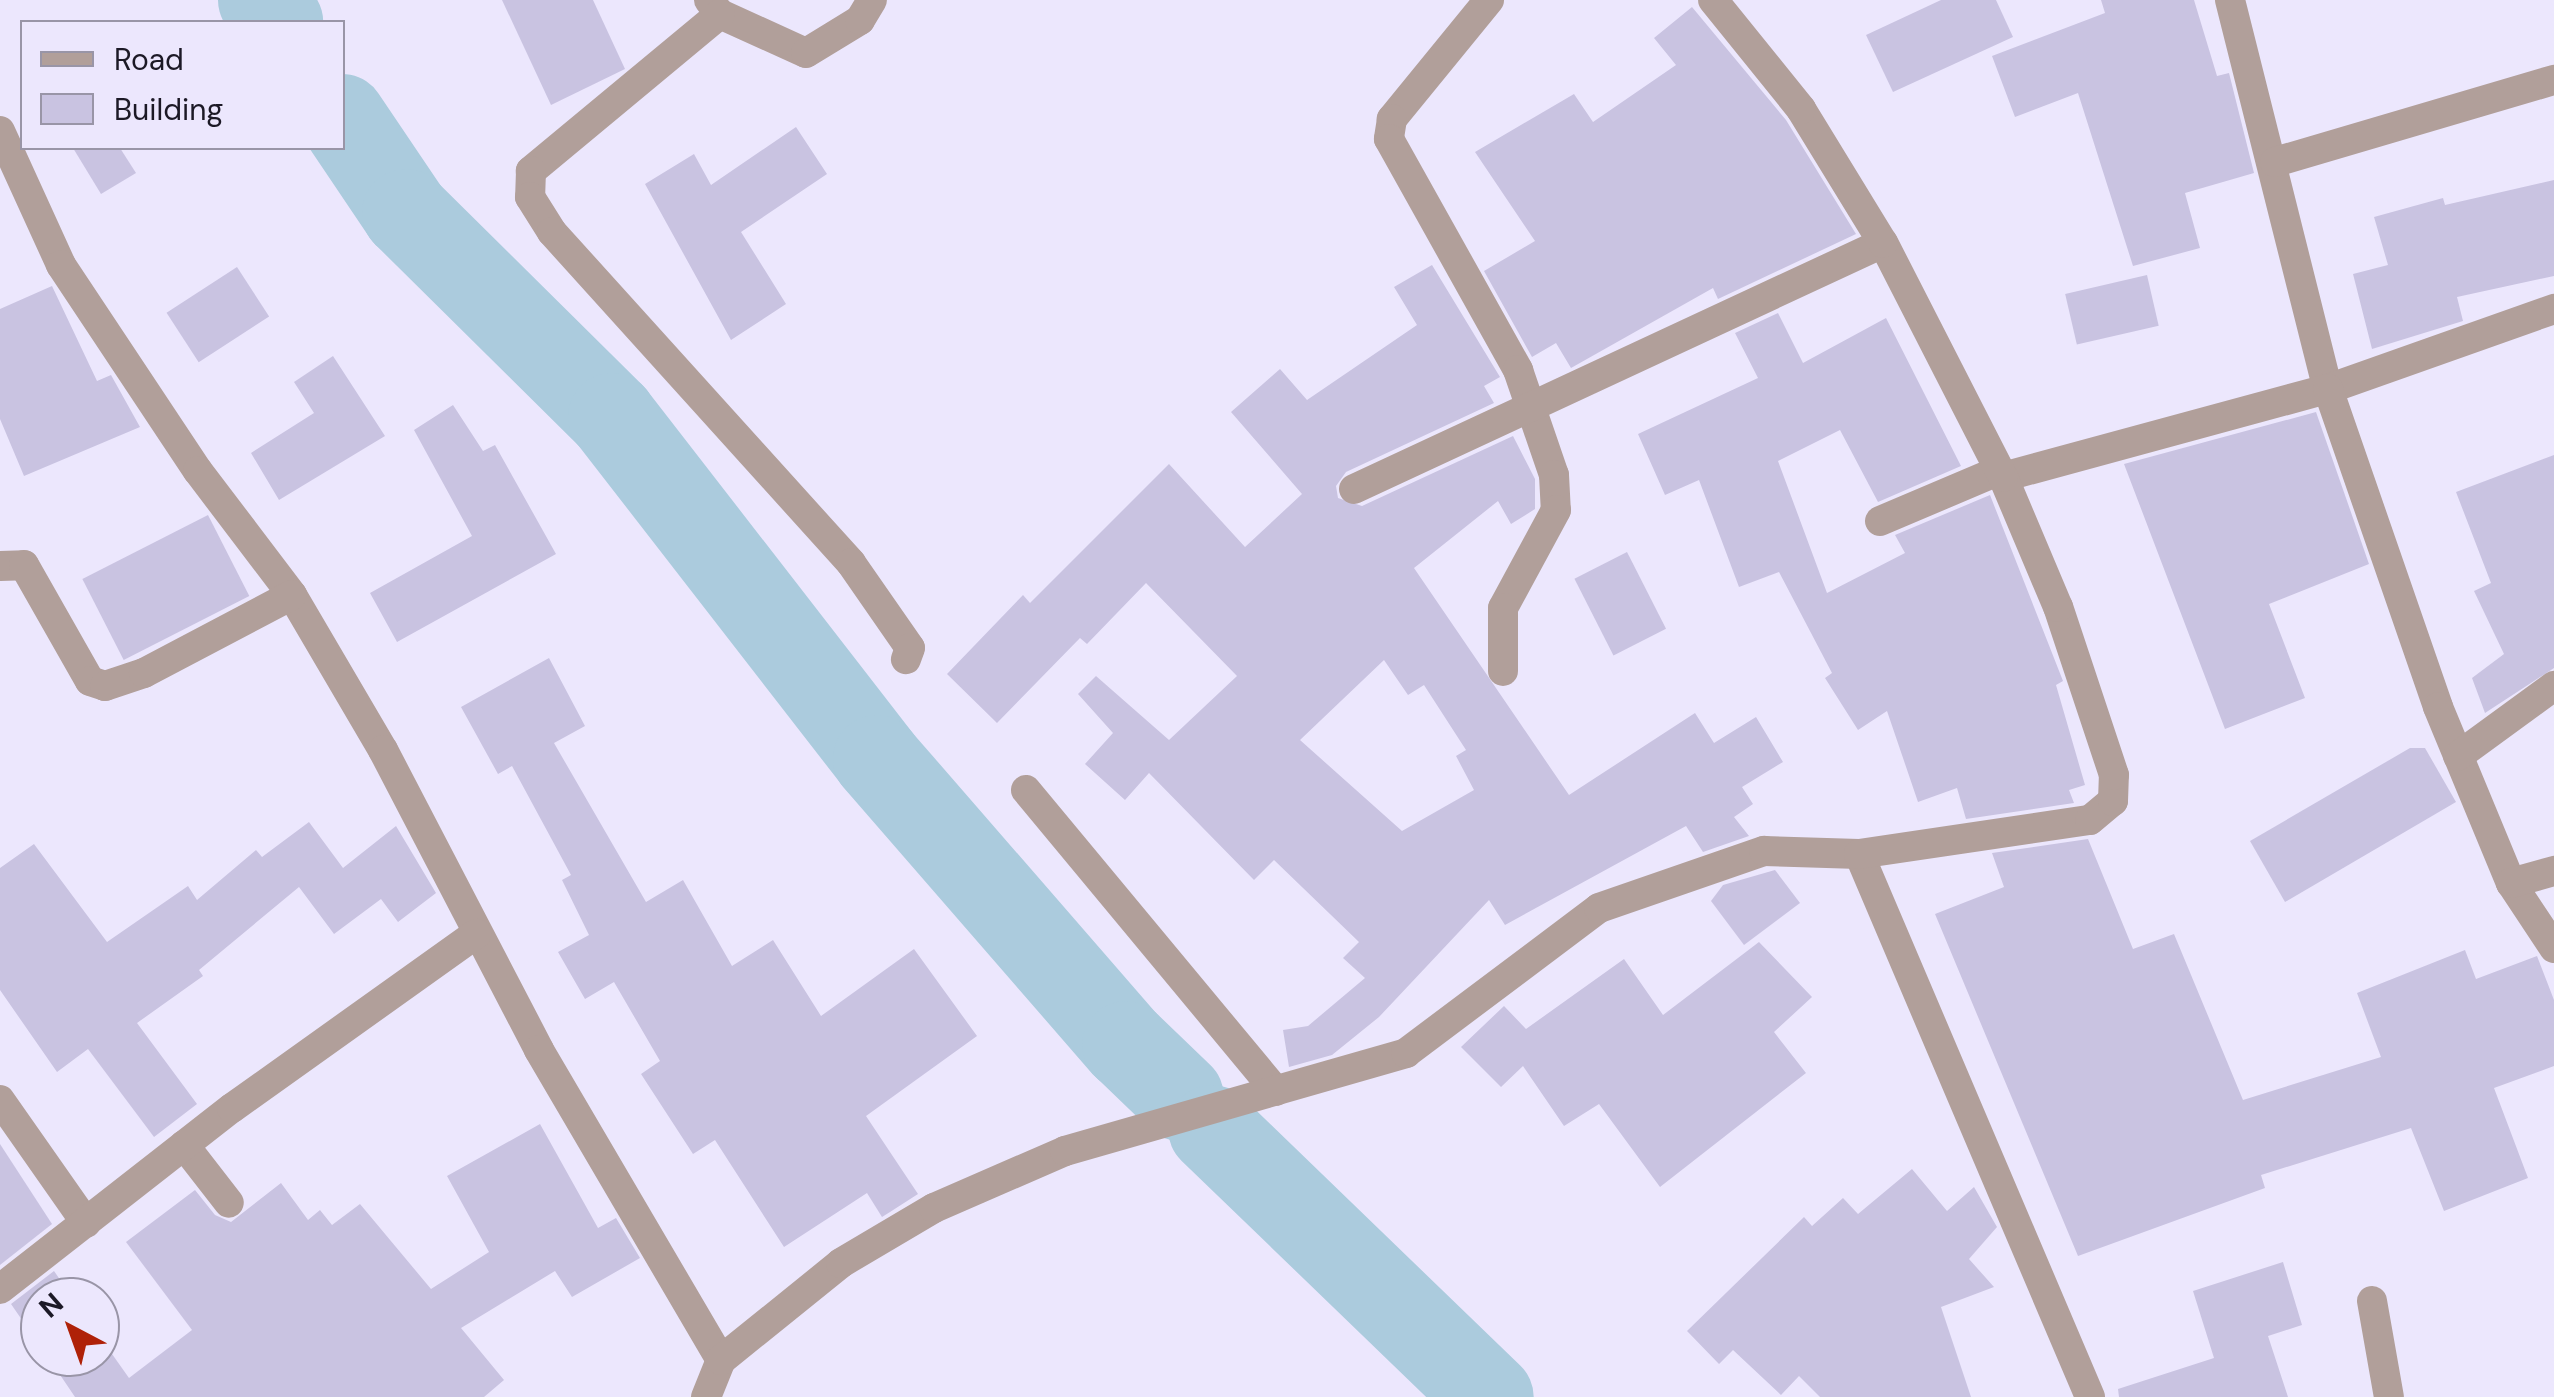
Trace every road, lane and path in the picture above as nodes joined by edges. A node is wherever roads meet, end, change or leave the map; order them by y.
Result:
1 (872, 0) edge
2 (1489, 0) edge
3 (1713, 0) edge
4 (2230, 0) edge
5 (714, 7) edge
6 (2554, 80) edge
7 (0, 131) edge
8 (2274, 162) junction
9 (10, 177) edge
10 (1882, 243) junction
11 (2554, 309) edge
12 (2328, 388) junction
13 (1534, 403) junction
14 (2002, 474) junction
15 (1354, 490) dead end
16 (1880, 521) dead end
17 (0, 566) edge
18 (292, 595) junction
19 (906, 658) dead end
20 (1504, 671) dead end
21 (2554, 686) edge
22 (2458, 756) junction
23 (1026, 790) dead end
24 (1859, 854) junction
25 (2554, 870) edge
26 (2511, 883) junction
27 (476, 934) junction
28 (2554, 948) edge
29 (1276, 1091) junction
30 (0, 1100) edge
31 (184, 1145) junction
32 (230, 1204) dead end
33 (86, 1223) junction
34 (0, 1289) edge
35 (2372, 1300) dead end
36 (720, 1360) junction
37 (706, 1397) edge
38 (2090, 1397) edge
39 (2389, 1397) edge

1 - 5 street
2 - 13 street
3 - 10 street
4 - 8 street
5 - 19 street
6 - 8 street
7 - 9 street
8 - 12 street
9 - 18 street
10 - 13 street
10 - 14 street
11 - 12 street
12 - 14 street
12 - 22 street
13 - 15 street
13 - 20 street
14 - 16 street
14 - 24 street
17 - 18 street
18 - 27 street
21 - 22 street
22 - 26 street
23 - 29 street
24 - 29 street
24 - 38 street
25 - 26 street
26 - 28 street
27 - 31 street
27 - 36 street
29 - 36 street
30 - 33 street
31 - 32 street
31 - 33 street
33 - 34 street
35 - 39 street
36 - 37 street

